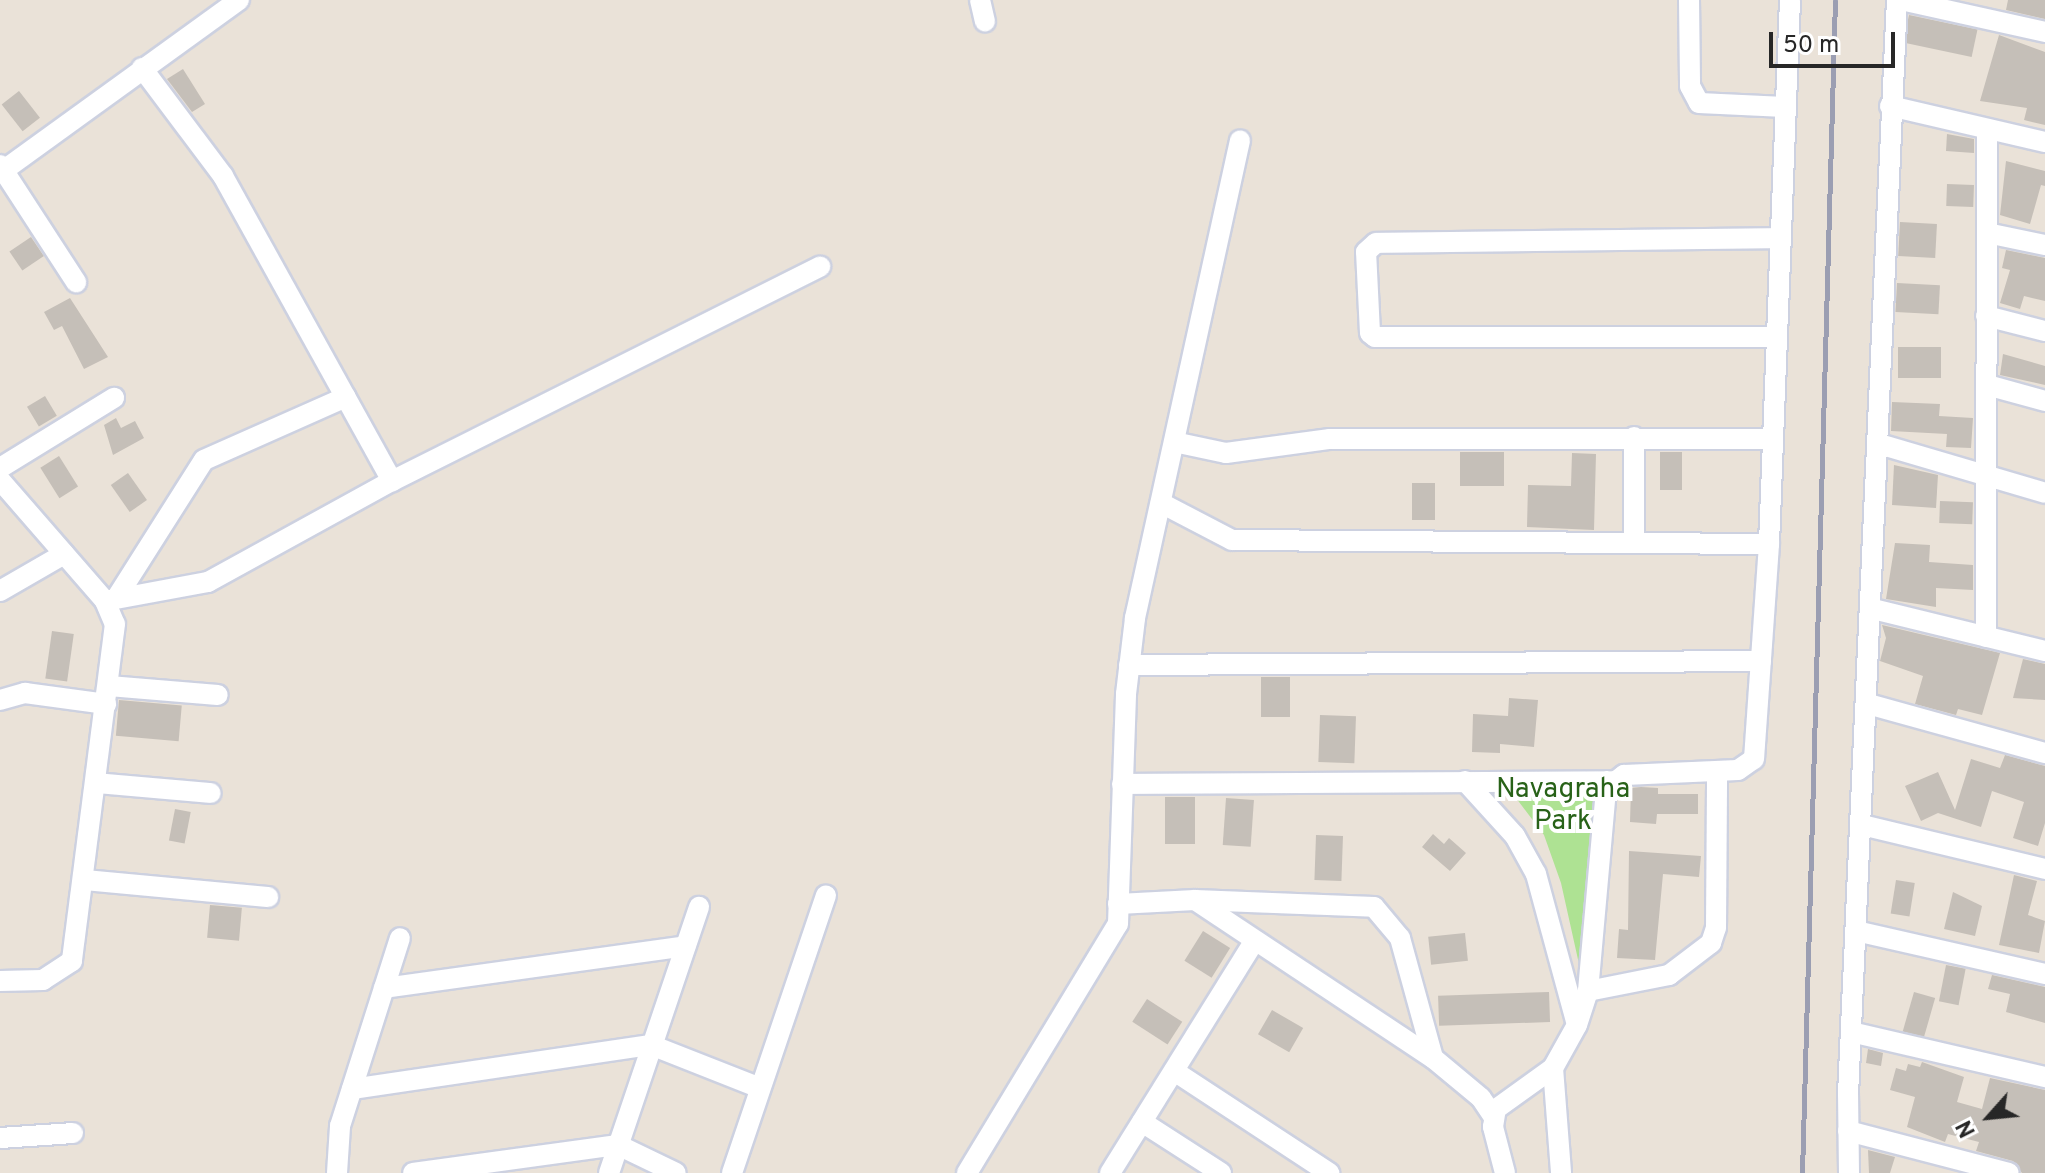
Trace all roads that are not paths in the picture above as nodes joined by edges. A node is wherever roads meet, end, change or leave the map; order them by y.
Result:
1 (239, 0) edge
2 (980, 0) edge
3 (1689, 0) edge
4 (1790, 0) edge
5 (1899, 0) edge
6 (1993, 10) edge
7 (985, 21) dead end
8 (2045, 32) edge
9 (142, 68) junction
10 (1890, 106) junction
11 (1785, 107) junction
12 (1987, 129) junction
13 (1240, 140) dead end
14 (2045, 142) edge
15 (1, 170) edge
16 (1987, 233) junction
17 (1779, 238) junction
18 (2045, 245) edge
19 (820, 267) dead end
20 (76, 282) dead end
21 (1986, 316) junction
22 (2045, 331) edge
23 (1776, 337) junction
24 (1987, 385) junction
25 (346, 397) junction
26 (114, 398) dead end
27 (2045, 401) edge
28 (1634, 437) junction
29 (1773, 439) junction
30 (1174, 442) junction
31 (1879, 444) junction
32 (0, 468) edge
33 (1986, 474) junction
34 (0, 480) edge
35 (392, 481) junction
36 (2045, 493) edge
37 (1161, 503) junction
38 (1634, 542) junction
39 (1769, 544) junction
40 (64, 554) junction
41 (0, 591) edge
42 (111, 599) junction
43 (1873, 609) junction
44 (1986, 637) junction
45 (2045, 651) edge
46 (1761, 661) junction
47 (1129, 665) junction
48 (107, 695) junction
49 (218, 695) dead end
50 (0, 700) edge
51 (1868, 704) junction
52 (2045, 753) edge
53 (1717, 771) junction
54 (1465, 781) junction
55 (1614, 781) junction
56 (96, 783) junction
57 (1122, 784) junction
58 (211, 793) dead end
59 (1862, 825) junction
60 (2045, 869) edge
61 (84, 880) junction
62 (826, 896) dead end
63 (268, 897) dead end
64 (1195, 900) junction
65 (1118, 904) junction
66 (699, 907) dead end
67 (1856, 931) junction
68 (400, 938) dead end
69 (1253, 943) junction
70 (685, 946) junction
71 (2045, 974) edge
72 (0, 981) edge
73 (384, 988) junction
74 (1588, 991) junction
75 (1577, 1025) junction
76 (1851, 1032) junction
77 (651, 1045) junction
78 (1433, 1058) junction
79 (1553, 1068) junction
80 (1174, 1071) junction
81 (2045, 1077) edge
82 (760, 1088) junction
83 (352, 1089) junction
84 (1494, 1117) junction
85 (1142, 1122) junction
86 (1848, 1131) junction
87 (73, 1133) dead end
88 (0, 1138) edge
89 (618, 1145) junction
90 (337, 1173) edge
91 (413, 1173) edge
92 (609, 1173) edge
93 (676, 1173) edge
94 (732, 1173) edge
95 (967, 1173) edge
96 (1110, 1173) edge
97 (1221, 1173) edge
98 (1329, 1173) edge
99 (1505, 1173) edge
100 (1561, 1173) edge
101 (1849, 1173) edge
102 (2009, 1173) edge

1 - 9 street
2 - 7 street
3 - 11 street
4 - 11 street
5 - 6 street
5 - 10 street
6 - 8 street
9 - 15 street
9 - 25 street
10 - 12 street
10 - 31 street
11 - 17 street
12 - 14 street
12 - 16 street
13 - 30 street
15 - 20 street
16 - 18 street
16 - 21 street
17 - 23 street
17 - 23 street
19 - 35 street
21 - 22 street
21 - 24 street
23 - 29 street
24 - 27 street
24 - 33 street
25 - 35 street
25 - 42 street
26 - 32 street
28 - 29 street
28 - 30 street
28 - 38 street
29 - 39 street
30 - 37 street
31 - 33 street
31 - 43 street
33 - 36 street
33 - 44 street
34 - 40 street
35 - 42 street
37 - 38 street
37 - 47 street
38 - 39 street
39 - 46 street
40 - 41 street
40 - 42 street
42 - 48 street
43 - 44 street
43 - 51 street
44 - 45 street
46 - 47 street
46 - 53 street
47 - 57 street
48 - 49 street
48 - 50 street
48 - 56 street
51 - 52 street
51 - 59 street
53 - 55 street
53 - 74 street
54 - 55 street
54 - 57 street
54 - 75 street
55 - 74 street
56 - 58 street
56 - 61 street
57 - 65 street
59 - 60 street
59 - 67 street
61 - 63 street
61 - 72 street
62 - 82 street
64 - 65 street
64 - 69 street
64 - 78 street
65 - 95 street
66 - 70 street
67 - 71 street
67 - 76 street
68 - 73 street
69 - 78 street
69 - 80 street
70 - 73 street
70 - 77 street
73 - 83 street
74 - 75 street
75 - 79 street
76 - 81 street
76 - 86 street
77 - 82 street
77 - 83 street
77 - 89 street
78 - 84 street
79 - 84 street
79 - 100 street
80 - 85 street
80 - 98 street
82 - 94 street
83 - 90 street
84 - 99 street
85 - 96 street
85 - 97 street
86 - 101 street
86 - 102 street
87 - 88 street
89 - 91 street
89 - 92 street
89 - 93 street

